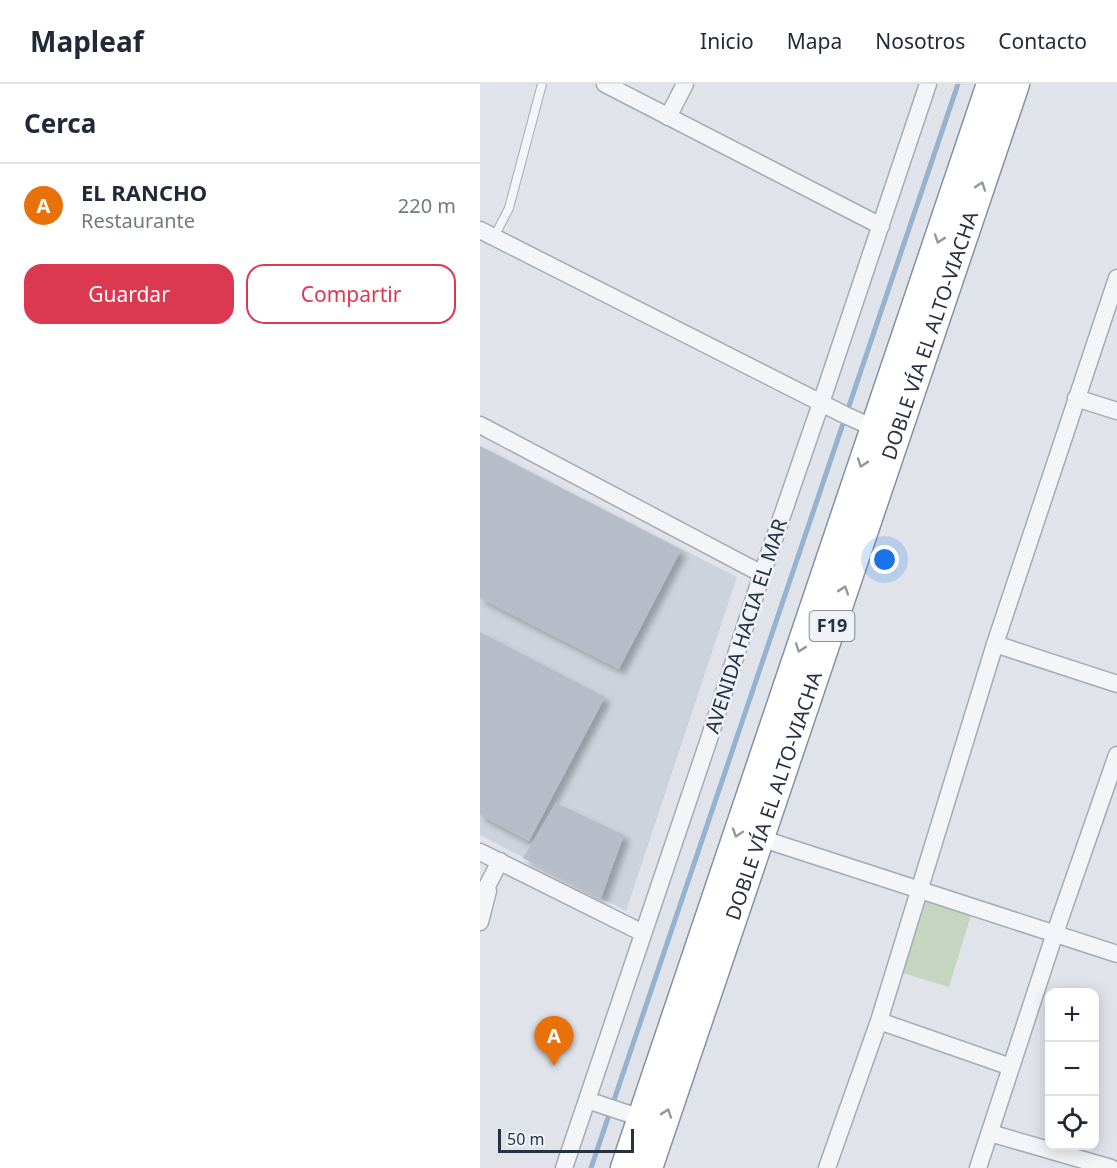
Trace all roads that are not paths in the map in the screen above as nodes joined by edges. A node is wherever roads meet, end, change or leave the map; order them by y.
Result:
1 (542, 84) edge
2 (605, 84) edge
3 (685, 84) edge
4 (991, 84) edge
5 (1016, 84) edge
6 (924, 86) edge
7 (668, 117) junction
8 (880, 226) junction
9 (487, 234) edge
10 (1117, 278) edge
11 (1076, 398) junction
12 (821, 403) junction
13 (1117, 411) edge
14 (869, 425) junction
15 (480, 426) edge
16 (762, 574) junction
17 (995, 644) junction
18 (1117, 684) edge
19 (1117, 755) edge
20 (760, 838) junction
21 (480, 852) edge
22 (500, 861) junction
23 (918, 889) junction
24 (484, 893) edge
25 (480, 922) edge
26 (643, 933) junction
27 (1054, 933) junction
28 (1117, 954) edge
29 (879, 1021) junction
30 (1011, 1067) junction
31 (587, 1100) junction
32 (626, 1113) junction
33 (990, 1133) junction
34 (564, 1168) edge
35 (625, 1168) edge
36 (648, 1168) edge
37 (826, 1168) edge
38 (978, 1168) edge
39 (1111, 1168) edge

1 - 9 lane
2 - 7 street
3 - 7 street
4 -> 14 highway, DOBLE VÍA EL ALTO-VIACHA / F19
20 -> 5 highway, DOBLE VÍA EL ALTO-VIACHA / F19
6 - 8 street, AVENIDA HACIA EL MAR
7 - 8 street
8 - 12 street, AVENIDA HACIA EL MAR
9 - 12 street
10 - 11 street
11 - 13 street
11 - 17 street
12 - 14 street
12 - 16 street, AVENIDA HACIA EL MAR
14 -> 32 highway, DOBLE VÍA EL ALTO-VIACHA / F19
15 - 16 street
16 - 26 street, AVENIDA HACIA EL MAR
17 - 18 street
17 - 23 street
19 - 27 street
20 - 23 street
36 -> 20 highway, DOBLE VÍA EL ALTO-VIACHA / F19
21 - 22 street
22 - 24 street
22 - 26 street
23 - 27 street
23 - 29 street
24 - 25 street
26 - 31 street, AVENIDA HACIA EL MAR
27 - 28 street
27 - 30 street
29 - 30 street
29 - 37 street
30 - 33 street
31 - 32 street
31 - 34 street, AVENIDA HACIA EL MAR
32 - 35 highway, DOBLE VÍA EL ALTO-VIACHA / F19
33 - 38 street
33 - 39 street

